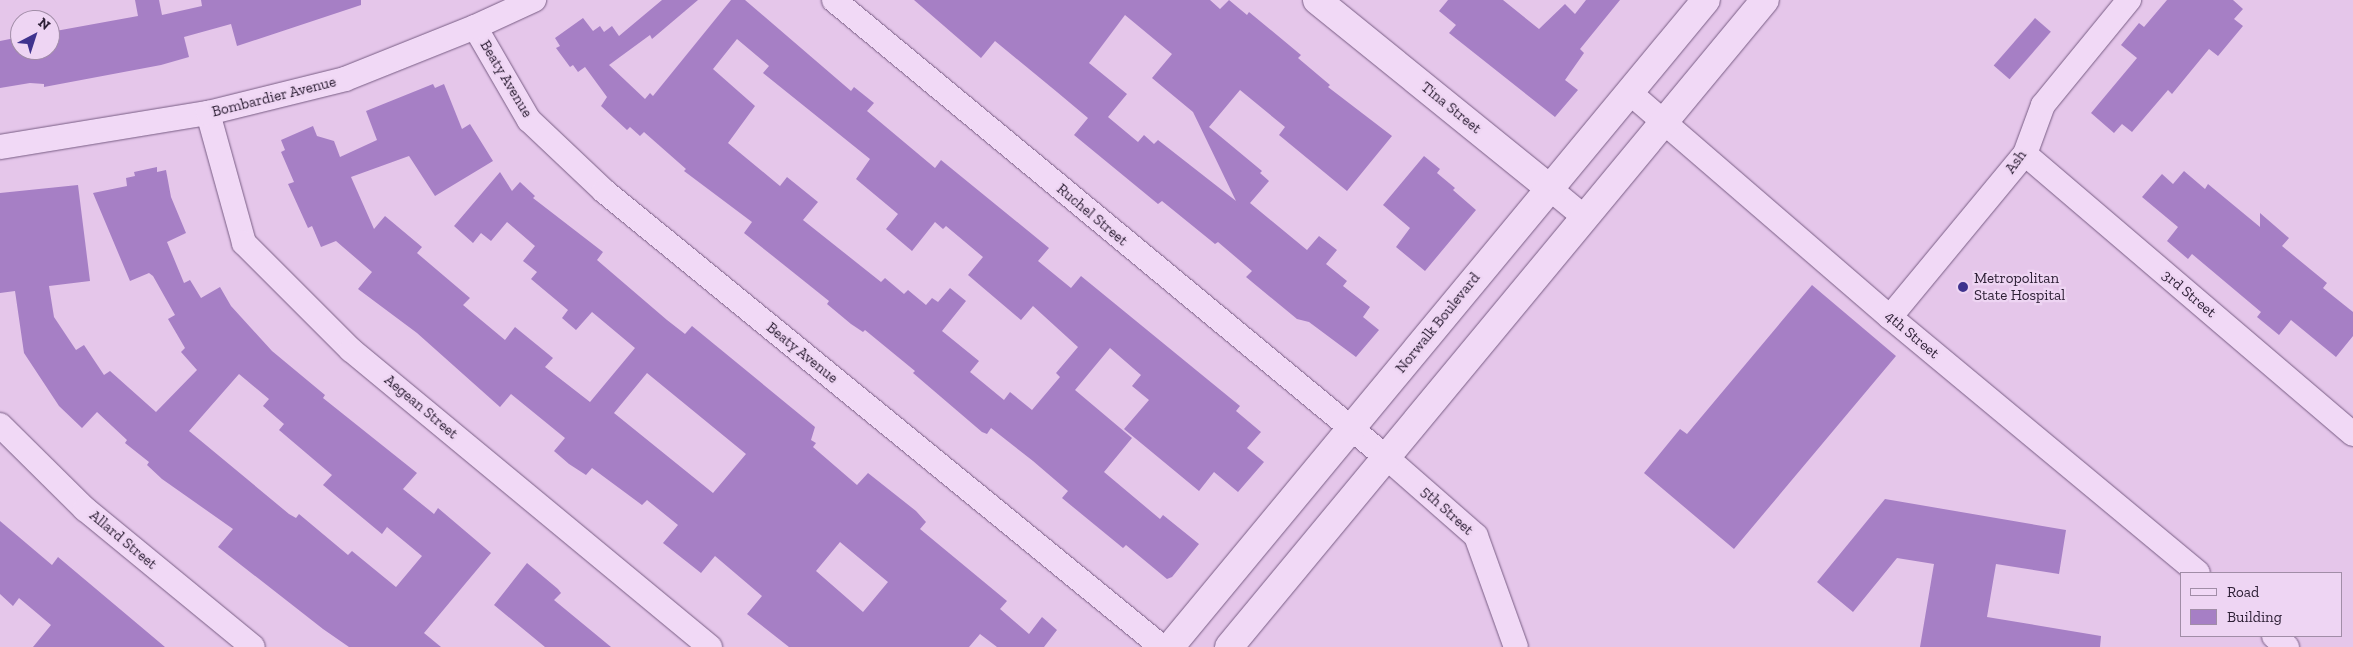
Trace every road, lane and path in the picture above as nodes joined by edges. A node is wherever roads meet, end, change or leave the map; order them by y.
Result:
1 (534, 0) edge
2 (834, 0) edge
3 (1317, 0) edge
4 (1706, 0) edge
5 (1765, 0) edge
6 (2129, 0) edge
7 (475, 27) junction
8 (1629, 92) junction
9 (208, 113) junction
10 (1664, 122) junction
11 (0, 147) edge
12 (2025, 154) junction
13 (1549, 188) junction
14 (1584, 217) junction
15 (1890, 317) junction
16 (0, 425) edge
17 (1351, 430) junction
18 (2353, 434) edge
19 (1387, 458) junction
20 (2197, 572) edge
21 (2275, 637) edge
22 (253, 647) edge
23 (710, 647) edge
24 (1162, 647) edge
25 (1170, 647) edge
26 (1229, 647) edge
27 (1516, 647) edge
28 (2287, 647) edge

1 - 7 street, Bombardier Avenue
2 - 17 street, Ruchel Street
3 - 13 main road, Tina Street
4 - 8 main road, Norwalk Boulevard
5 - 10 main road
6 - 12 street, Ash
7 - 9 street, Bombardier Avenue
7 - 24 street, Beaty Avenue
8 - 10 street, 4th Street
8 - 13 main road, Norwalk Boulevard
9 - 11 street, Bombardier Avenue
9 - 23 street, Aegean Street
10 - 14 main road
10 - 15 street, 4th Street
12 - 15 street, Ash
12 - 18 street, 3rd Street
13 - 14 street, Tina Street
13 - 17 main road, Norwalk Boulevard
14 - 19 main road
15 - 20 street, 4th Street
16 - 22 street, Allard Street
17 - 19 street, 5th Street
17 - 25 main road, Norwalk Boulevard
19 - 26 main road
19 - 27 street, 5th Street
21 - 28 street

